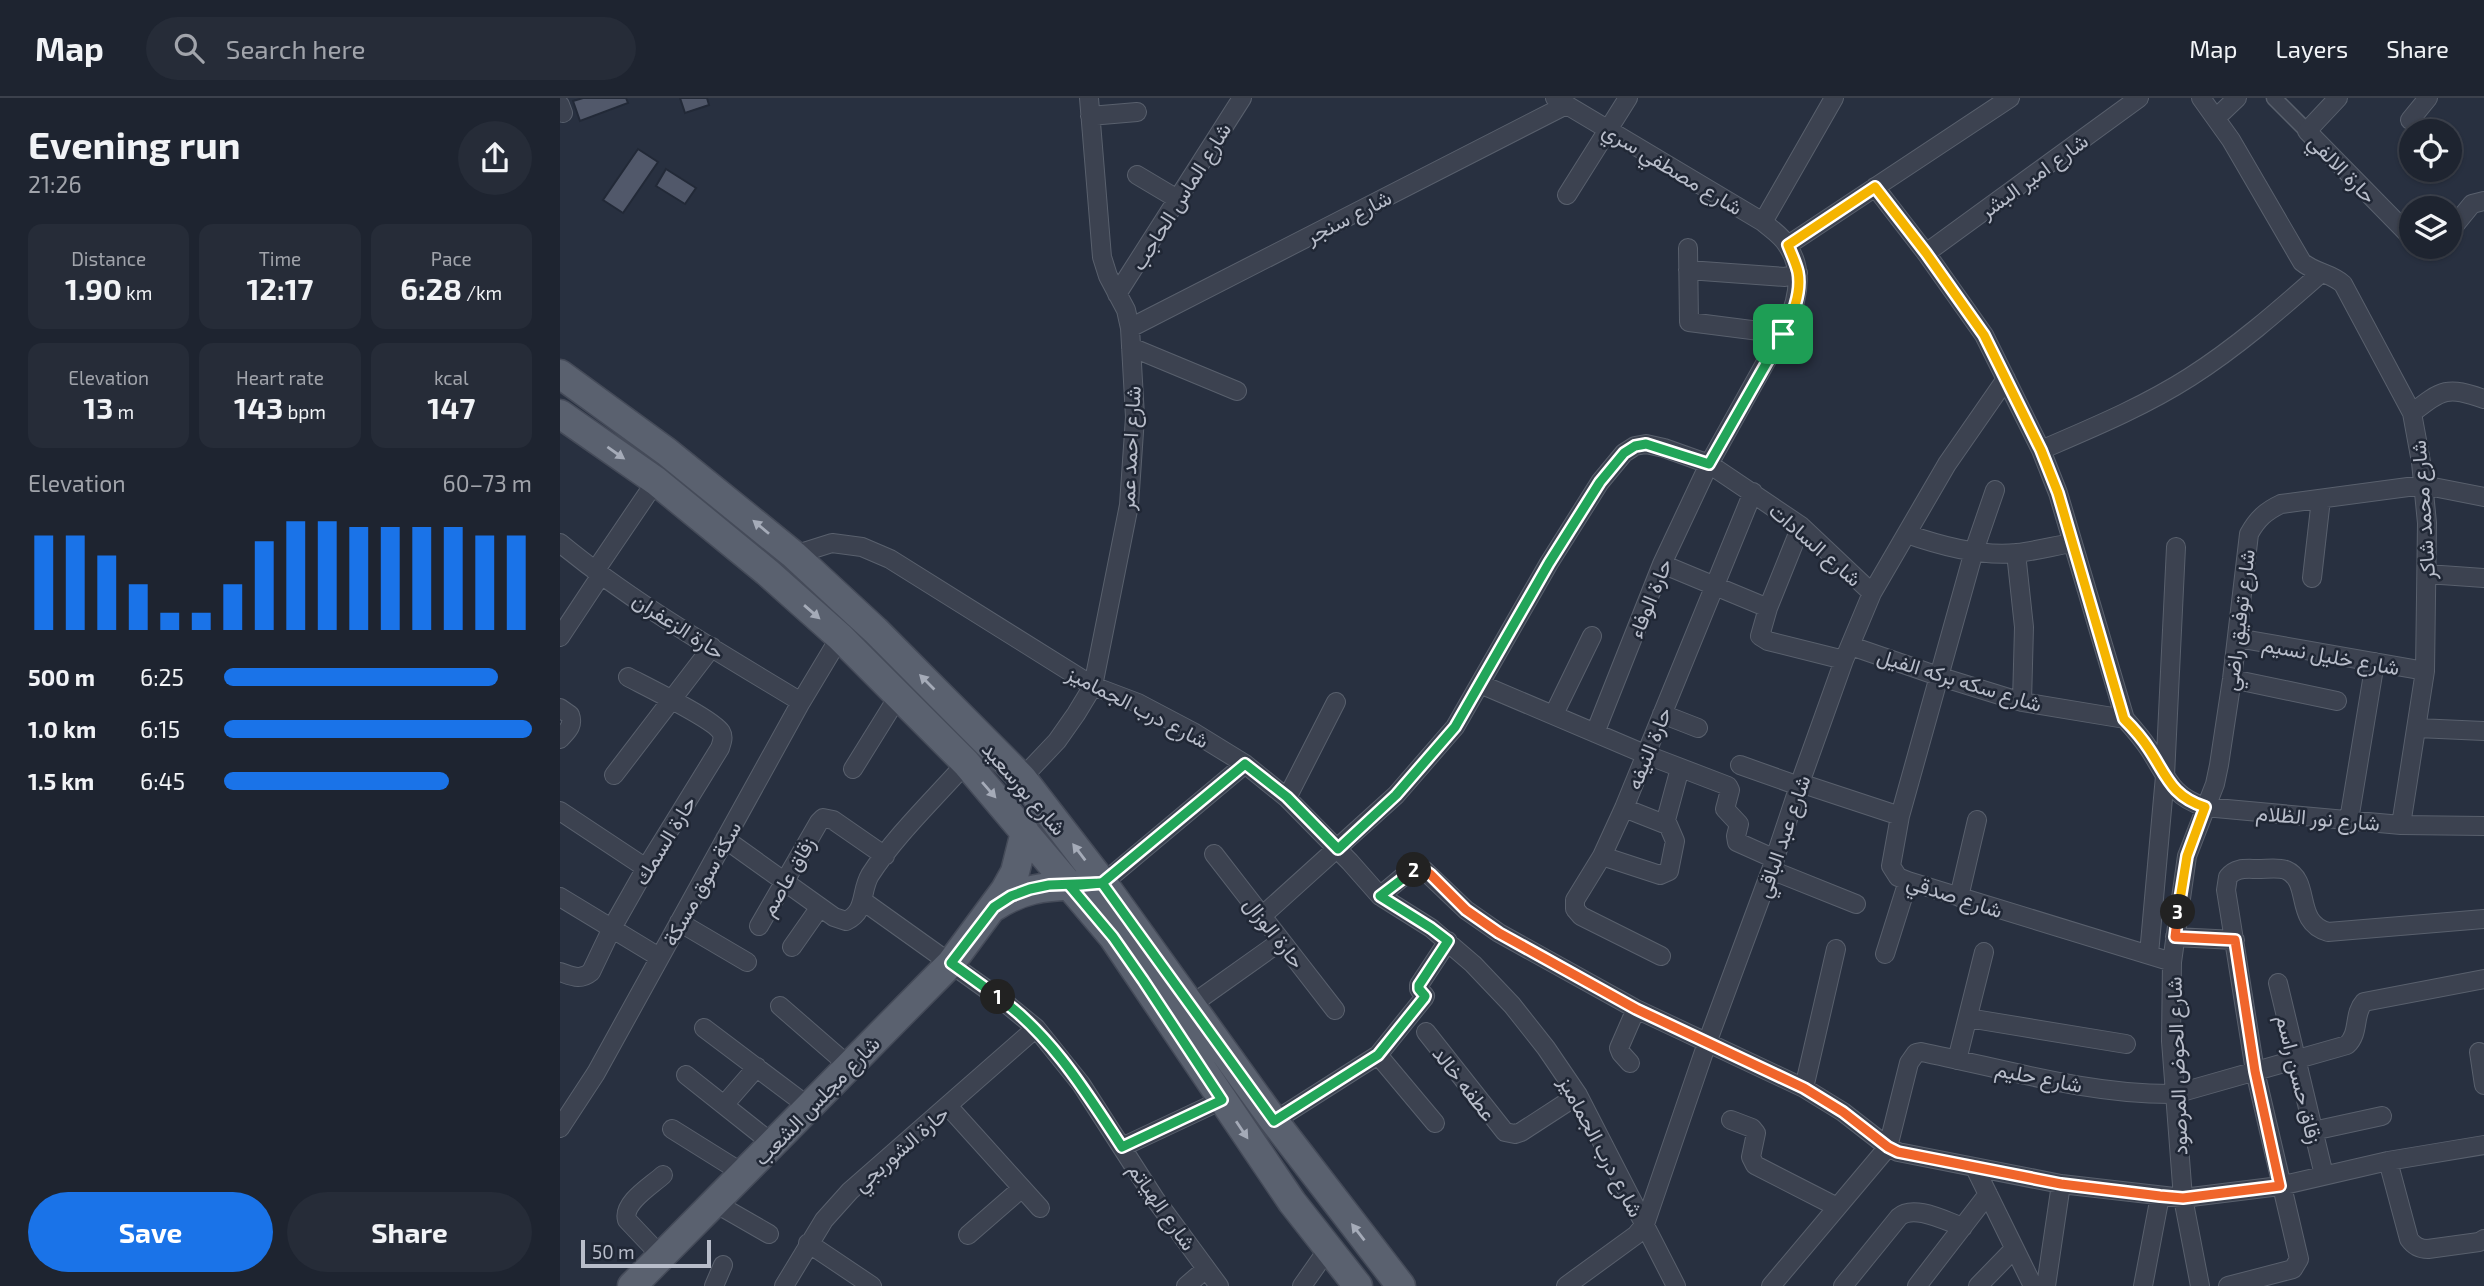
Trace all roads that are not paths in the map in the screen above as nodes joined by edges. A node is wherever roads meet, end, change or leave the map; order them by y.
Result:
1 (1242, 98) edge
2 (1628, 98) edge
3 (1834, 98) edge
4 (2010, 98) edge
5 (2139, 98) edge
6 (2201, 98) edge
7 (2237, 98) edge
8 (2274, 98) edge
9 (2338, 98) edge
10 (2428, 98) edge
11 (1561, 101) edge
12 (1090, 107) edge
13 (1137, 112) dead end
14 (2216, 118) junction
15 (2411, 119) edge
16 (1609, 129) junction
17 (2307, 131) junction
18 (1138, 175) dead end
19 (1875, 187) junction
20 (1567, 195) dead end
21 (1179, 200) junction
22 (2484, 201) edge
23 (2462, 216) edge
24 (1763, 222) junction
25 (2399, 225) edge
26 (1788, 245) junction
27 (1688, 248) dead end
28 (1926, 253) junction
29 (1688, 270) junction
30 (1798, 273) junction
31 (2320, 274) junction
32 (1117, 294) junction
33 (1130, 328) junction
34 (1783, 334) junction
35 (1131, 347) junction
36 (560, 374) edge
37 (2006, 379) junction
38 (1237, 391) dead end
39 (2484, 399) edge
40 (2412, 413) junction
41 (560, 414) edge
42 (2041, 450) junction
43 (1709, 464) junction
44 (656, 481) junction
45 (2423, 485) junction
46 (1995, 490) dead end
47 (1753, 492) junction
48 (2484, 497) edge
49 (2321, 499) junction
50 (1801, 526) junction
51 (1907, 534) junction
52 (560, 542) edge
53 (2072, 543) junction
54 (2176, 547) dead end
55 (1974, 551) junction
56 (2016, 553) junction
57 (794, 555) junction
58 (1662, 564) junction
59 (598, 573) junction
60 (2427, 574) junction
61 (2312, 578) dead end
62 (2484, 578) edge
63 (1714, 588) junction
64 (1872, 593) junction
65 (1768, 608) junction
66 (1592, 636) dead end
67 (560, 637) edge
68 (840, 637) junction
69 (2237, 638) junction
70 (712, 647) junction
71 (1848, 653) junction
72 (2375, 662) junction
73 (2426, 671) junction
74 (628, 677) dead end
75 (1941, 677) junction
76 (2232, 679) junction
77 (1480, 684) junction
78 (1093, 686) junction
79 (900, 695) junction
80 (672, 700) junction
81 (2337, 701) dead end
82 (802, 702) junction
83 (1336, 702) dead end
84 (2022, 702) junction
85 (560, 708) edge
86 (1662, 713) junction
87 (1553, 714) junction
88 (2124, 719) junction
89 (1698, 728) dead end
90 (2417, 728) junction
91 (2484, 731) edge
92 (1595, 733) junction
93 (560, 739) edge
94 (1647, 755) junction
95 (966, 763) junction
96 (1245, 764) junction
97 (1740, 765) dead end
98 (1679, 768) junction
99 (853, 769) dead end
100 (614, 775) dead end
101 (2165, 776) junction
102 (1023, 778) junction
103 (1800, 784) junction
104 (1287, 797) junction
105 (2205, 807) junction
106 (1624, 808) junction
107 (560, 811) edge
108 (1900, 816) junction
109 (1978, 820) dead end
110 (2349, 820) junction
111 (1667, 825) junction
112 (2401, 825) junction
113 (2484, 825) edge
114 (1025, 832) junction
115 (725, 839) junction
116 (1338, 849) junction
117 (1214, 854) dead end
118 (885, 856) junction
119 (1602, 856) junction
120 (1773, 864) junction
121 (646, 869) junction
122 (1908, 880) junction
123 (784, 882) junction
124 (1102, 883) junction
125 (1070, 886) junction
126 (1380, 896) junction
127 (560, 897) edge
128 (1959, 897) junction
129 (863, 901) junction
130 (1856, 904) dead end
131 (994, 907) junction
132 (820, 908) junction
133 (1262, 916) junction
134 (2484, 919) edge
135 (679, 922) junction
136 (758, 926) dead end
137 (612, 928) junction
138 (2175, 937) junction
139 (2235, 940) junction
140 (1281, 941) junction
141 (1448, 941) junction
142 (792, 947) dead end
143 (1836, 950) dead end
144 (1984, 951) dead end
145 (1885, 954) dead end
146 (2150, 954) junction
147 (1661, 956) dead end
148 (659, 957) junction
149 (747, 962) dead end
150 (2172, 962) junction
151 (951, 963) junction
152 (560, 972) edge
153 (2484, 979) edge
154 (2278, 983) dead end
155 (1191, 1005) junction
156 (780, 1006) dead end
157 (1636, 1009) junction
158 (1335, 1010) dead end
159 (1968, 1018) junction
160 (704, 1028) dead end
161 (1036, 1028) junction
162 (1426, 1032) dead end
163 (1707, 1043) junction
164 (2126, 1044) dead end
165 (2479, 1052) dead end
166 (1378, 1055) junction
167 (1957, 1060) junction
168 (2295, 1061) junction
169 (1630, 1063) dead end
170 (849, 1066) junction
171 (757, 1067) junction
172 (2255, 1071) junction
173 (686, 1075) dead end
174 (2484, 1085) edge
175 (1804, 1088) junction
176 (2175, 1094) junction
177 (1578, 1095) junction
178 (1222, 1100) junction
179 (724, 1105) junction
180 (948, 1106) junction
181 (810, 1107) junction
182 (2382, 1116) dead end
183 (1731, 1120) dead end
184 (1274, 1121) junction
185 (1435, 1123) dead end
186 (560, 1128) edge
187 (672, 1129) dead end
188 (2313, 1131) junction
189 (773, 1144) junction
190 (2484, 1145) edge
191 (1122, 1147) junction
192 (1888, 1147) junction
193 (2388, 1161) junction
194 (1975, 1168) junction
195 (744, 1174) junction
196 (663, 1175) dead end
197 (2324, 1175) junction
198 (2061, 1184) junction
199 (2280, 1186) junction
200 (1022, 1188) junction
201 (1988, 1194) junction
202 (2160, 1196) junction
203 (2183, 1198) junction
204 (715, 1203) junction
205 (1837, 1206) junction
206 (1040, 1208) dead end
207 (1645, 1224) junction
208 (1962, 1227) junction
209 (769, 1234) dead end
210 (968, 1235) dead end
211 (2482, 1240) edge
212 (808, 1243) junction
213 (2014, 1248) junction
214 (1328, 1249) junction
215 (661, 1256) junction
216 (723, 1265) dead end
217 (1206, 1269) junction
218 (632, 1286) edge
219 (714, 1286) edge
220 (784, 1286) edge
221 (872, 1286) edge
222 (1186, 1286) edge
223 (1219, 1286) edge
224 (1302, 1286) edge
225 (1358, 1286) edge
226 (1401, 1286) edge
227 (1566, 1286) edge
228 (1676, 1286) edge
229 (1771, 1286) edge
230 (1843, 1286) edge
231 (1917, 1286) edge
232 (1978, 1286) edge
233 (2033, 1286) edge
234 (2046, 1286) edge
235 (2143, 1286) edge
236 (2200, 1286) edge
237 (2228, 1286) edge

1 - 21 street, شارع الماس الحاجب
2 - 16 street
3 - 24 street
4 - 19 street
5 - 28 street, شارع امير البشر
6 - 14 street, شارع محمد شاكر
7 - 14 street
8 - 17 street, حارة الالفي
9 - 17 street
10 - 15 street
11 - 16 street, شارع مصطفي سري
11 - 33 street, شارع سنجر
12 - 13 street
12 - 32 street, شارع احمد عمر
14 - 31 street, شارع محمد شاكر
16 - 20 street
16 - 24 street, شارع مصطفي سري
17 - 25 street, حارة الالفي
18 - 21 street
19 - 26 street
19 - 28 street
21 - 32 street, شارع الماس الحاجب
22 - 23 street
24 - 26 street, شارع مصطفي سري
26 - 30 street
27 - 29 street
28 - 37 street
29 - 30 street
29 - 34 street
30 - 34 street, حارة الوفاء
31 - 40 street, شارع محمد شاكر
31 - 42 street
32 - 33 street, شارع احمد عمر
33 - 35 street, شارع احمد عمر
34 - 43 street, حارة الوفاء
35 - 38 street
35 - 78 street, شارع احمد عمر
57 -> 36 main road, شارع بورسعيد
37 - 42 street
37 - 51 street, شارع عبد الباقي
39 - 40 street
40 - 45 street, شارع محمد شاكر
41 -> 44 main road, شارع بورسعيد
42 - 53 street
43 - 47 street, شارع السادات
43 - 58 street, حارة الوفاء
43 - 77 street, شارع السادات
44 - 59 street
44 -> 68 main road, شارع بورسعيد
45 - 48 street, شارع توفيق راضي
45 - 49 street, شارع توفيق راضي
45 - 60 street, شارع محمد شاكر
46 - 55 street, شارع صدقي
47 - 50 street, شارع السادات
47 - 63 street, حارة النيفه
49 - 61 street
49 - 69 street, شارع توفيق راضي
50 - 64 street, شارع السادات
50 - 65 street
51 - 55 street
51 - 64 street, شارع عبد الباقي
52 - 59 street, حارة الزعفران
53 - 56 street
53 - 88 street
54 - 101 street
55 - 56 street
55 - 75 street, شارع صدقي
56 - 84 street
57 - 78 street, شارع درب الجماميز
102 -> 57 main road, شارع بورسعيد
58 - 63 street
58 - 92 street, حارة الوفاء
59 - 67 street
59 - 70 street, حارة الزعفران
60 - 62 street
60 - 73 street, شارع محمد شاكر
63 - 65 street
63 - 86 street, حارة النيفه
64 - 71 street, شارع عبد الباقي
65 - 71 street, شارع سكه بركه الفيل
66 - 87 street
68 - 79 main road, شارع بورسعيد
68 - 82 street, سكة سوق مسكة
69 - 72 street, شارع خليل نسيم
69 - 76 street, شارع توفيق راضي
70 - 80 street
70 - 82 street, حارة الزعفران
71 - 75 street, شارع سكه بركه الفيل
71 - 103 street, شارع عبد الباقي
72 - 73 street, شارع خليل نسيم
72 - 110 street
73 - 90 street, شارع محمد شاكر
74 - 80 street
75 - 84 street, شارع سكه بركه الفيل
75 - 108 street, شارع صدقي
76 - 81 street
76 - 105 street, شارع توفيق راضي
77 - 87 street
77 - 116 street
78 - 96 street, شارع درب الجماميز
78 - 102 street, شارع احمد عمر
79 - 95 main road, شارع بورسعيد
79 - 99 street
80 - 100 street
80 - 121 street, حارة السمك
82 - 115 street, سكة سوق مسكة
83 - 104 street
84 - 88 street, شارع سكه بركه الفيل
85 - 93 street
86 - 89 street
86 - 94 street, حارة النيفه
87 - 92 street
88 - 101 street
90 - 91 street
90 - 112 street, شارع محمد شاكر
92 - 94 street
94 - 98 street
94 - 106 street, حارة النيفه
95 -> 114 main road, شارع بورسعيد
95 - 118 street
96 - 104 street, شارع درب الجماميز
96 - 124 street
97 - 103 street
98 - 111 street
98 - 120 street
101 - 105 street, شارع نور الظلام
101 - 146 street
124 -> 102 main road, شارع بورسعيد
103 - 108 street
103 - 120 street, شارع عبد الباقي
104 - 116 street, شارع درب الجماميز
105 - 110 street, شارع نور الظلام
105 - 138 street, شارع الحوض المرصود
106 - 111 street
106 - 119 street, حارة النيفه
107 - 121 street
108 - 122 street, شارع صدقي
109 - 128 street
110 - 112 street, شارع نور الظلام
111 - 119 street
112 - 113 street, شارع نور الظلام
114 - 125 main road, شارع بورسعيد
114 - 131 main road, شارع مجلس الشعب
115 - 123 street
115 - 135 street, سكة سوق مسكة
116 - 126 street, شارع درب الجماميز
116 - 133 street
117 - 133 street, حارة الوزال
118 - 123 street, زقاق عاصم
118 - 129 street
119 - 147 street, حارة النيفه
120 - 130 street
120 - 163 street, شارع عبد الباقي
121 - 137 street, حارة السمك
122 - 128 street, شارع صدقي
122 - 145 street
123 - 132 street
123 - 136 street, زقاق عاصم
124 - 125 main road, شارع مجلس الشعب
124 - 155 main road, شارع بورسعيد
125 - 131 main road, شارع مجلس الشعب
125 - 178 main road, شارع بورسعيد
126 - 141 street, شارع درب الجماميز
126 - 157 street
127 - 137 street
128 - 146 street, شارع صدقي
129 - 132 street
129 - 151 street, شارع الهياتم
131 - 151 main road, شارع مجلس الشعب
132 - 142 street
133 - 140 street, حارة الوزال
134 - 139 street
135 - 148 street, سكة سوق مسكة
135 - 149 street
137 - 148 street
137 - 152 street, حارة السمك
138 - 139 street
138 - 150 street, شارع الحوض المرصود
139 - 172 street
140 - 155 street
140 - 158 street, حارة الوزال
141 - 166 street
141 - 177 street, شارع درب الجماميز
143 - 175 street
144 - 159 street
146 - 150 street, شارع صدقي
148 - 186 street, سكة سوق مسكة
150 - 176 street, شارع الحوض المرصود
151 - 161 street, شارع الهياتم
151 - 170 main road, شارع مجلس الشعب
153 - 168 street, شارع حليم
154 - 168 street, زقاق حسن راسم
155 - 184 main road, شارع بورسعيد
156 - 170 street
157 - 163 street
157 - 169 street
159 - 164 street
159 - 167 street
160 - 171 street
161 - 180 street, حارة الشوربجي
161 - 191 street, شارع الهياتم
162 - 177 street, عطفه خالد
163 - 175 street
163 - 207 street, شارع عبد الباقي
165 - 174 street
166 - 184 street
166 - 185 street
167 - 176 street, شارع حليم
167 - 192 street, شارع حليم
168 - 172 street, شارع حليم
168 - 188 street, زقاق حسن راسم
170 - 181 main road, شارع مجلس الشعب
171 - 179 street
171 - 181 street
172 - 176 street, شارع حليم
172 - 199 street
173 - 179 street
175 - 192 street
176 - 203 street, شارع الحوض المرصود
177 - 207 street, شارع درب الجماميز
178 - 191 street
178 -> 214 main road, شارع بورسعيد
179 - 189 street
180 - 200 street
180 - 212 street, حارة الشوربجي
181 - 189 main road, شارع مجلس الشعب
182 - 188 street
183 - 205 street
226 -> 184 main road, شارع بورسعيد
187 - 195 street
188 - 197 street, زقاق حسن راسم
189 - 195 main road, شارع مجلس الشعب
190 - 193 street
191 - 217 street, شارع الهياتم
192 - 194 street
192 - 205 street
193 - 197 street
193 - 211 street
194 - 198 street
194 - 201 street
195 - 204 main road, شارع مجلس الشعب
196 - 215 street
197 - 199 street
198 - 202 street
198 - 234 street
199 - 203 street
199 - 237 street
200 - 206 street
200 - 210 street
201 - 208 street
201 - 213 street
202 - 203 street
202 - 235 street
203 - 236 street, شارع الحوض المرصود
204 - 209 street
204 - 215 main road, شارع مجلس الشعب
205 - 229 street
207 - 227 street, شارع عبد الباقي
207 - 228 street, شارع درب الجماميز
208 - 230 street
208 - 231 street
212 - 220 street, حارة الشوربجي
212 - 221 street
213 - 232 street
213 - 233 street
214 - 224 street
214 - 225 main road, شارع بورسعيد
215 - 218 main road, شارع مجلس الشعب
216 - 219 street
217 - 222 street
217 - 223 street, شارع الهياتم

